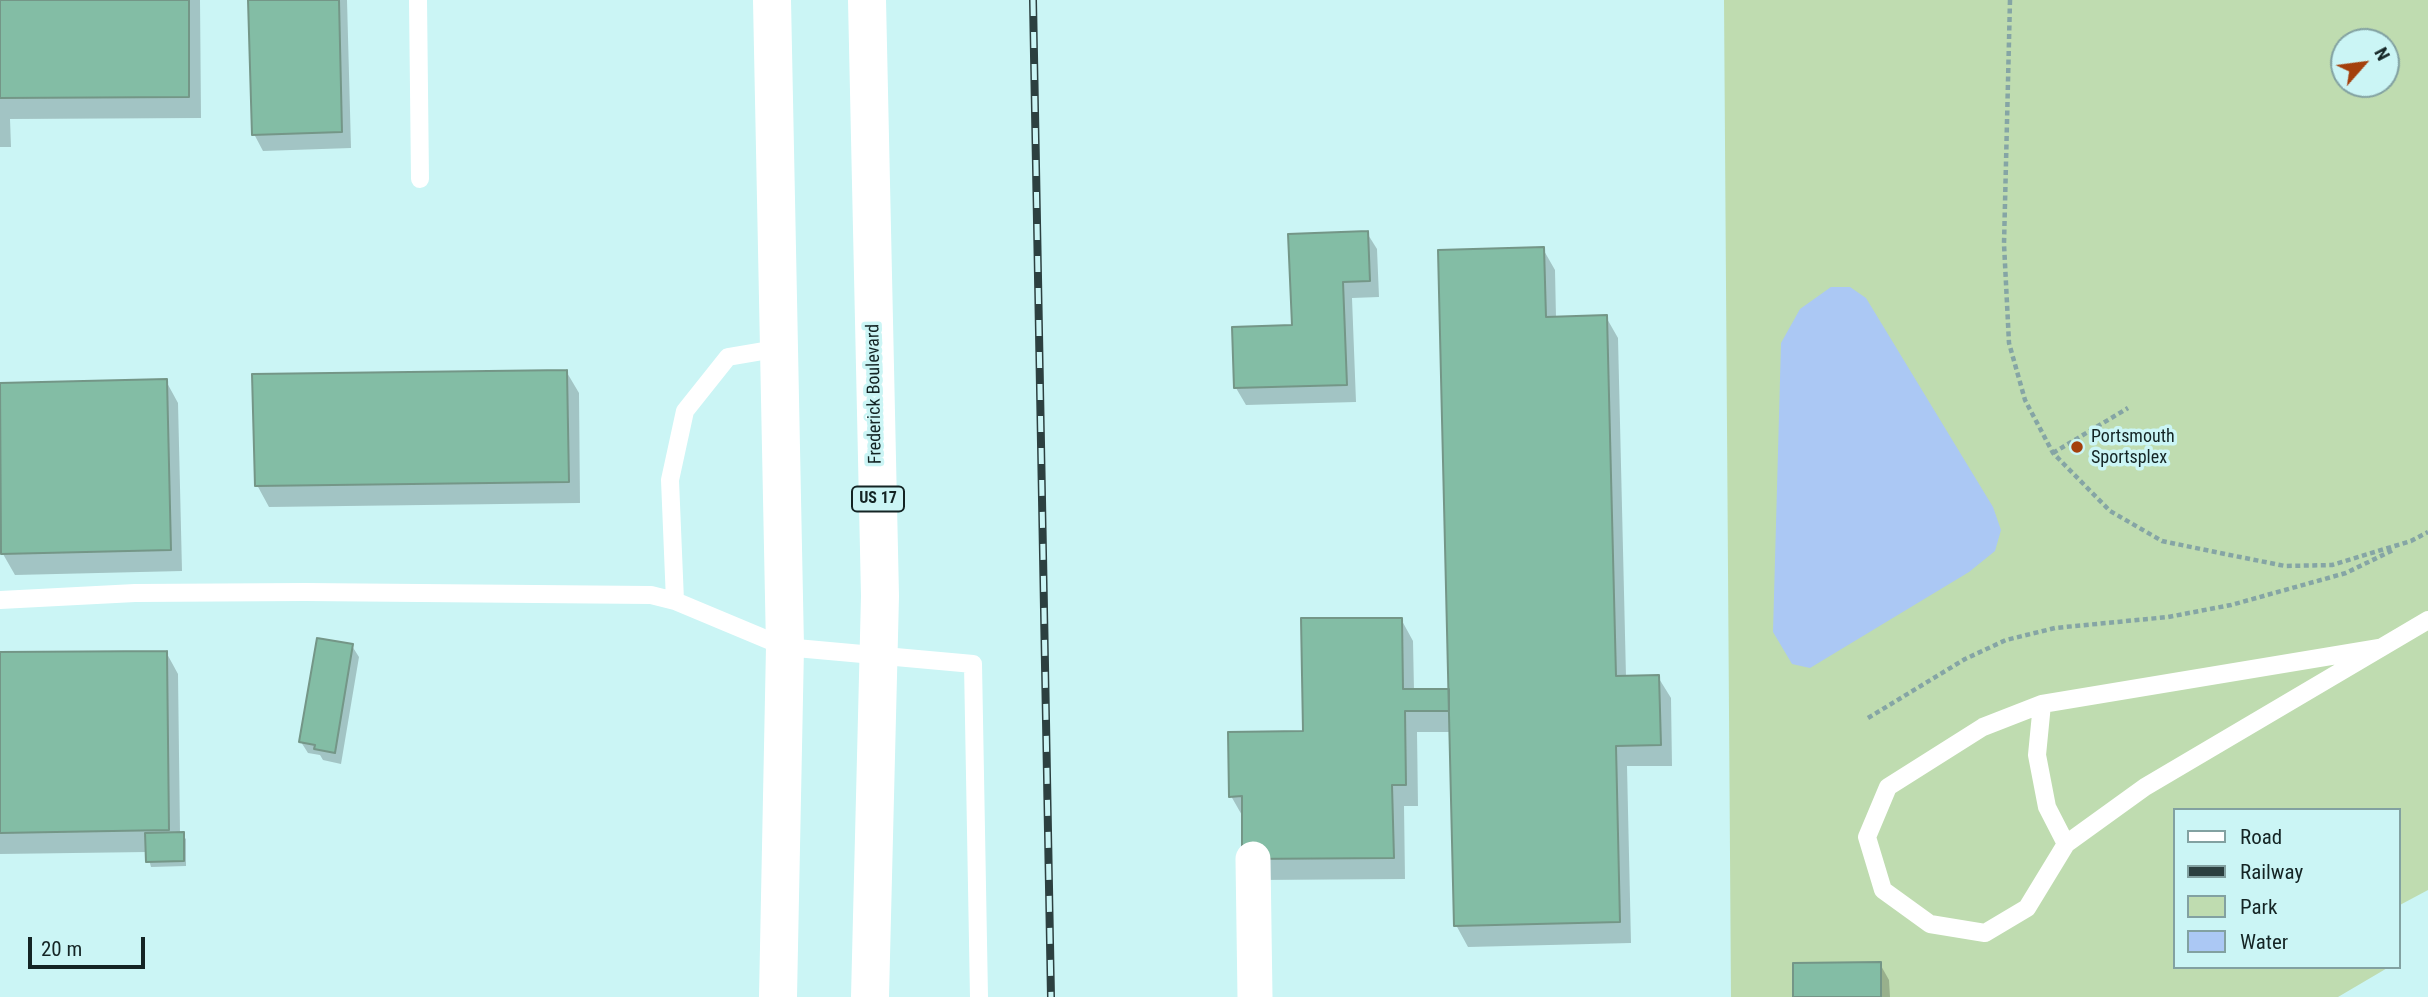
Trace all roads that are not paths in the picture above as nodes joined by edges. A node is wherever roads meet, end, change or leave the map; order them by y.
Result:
1 (418, 0) edge
2 (772, 0) edge
3 (867, 0) edge
4 (420, 179) dead end
5 (781, 348) junction
6 (0, 600) edge
7 (675, 601) junction
8 (2428, 620) edge
9 (785, 647) junction
10 (2379, 648) junction
11 (878, 656) junction
12 (2042, 704) junction
13 (2066, 844) junction
14 (1253, 859) dead end
15 (778, 997) edge
16 (870, 997) edge
17 (979, 997) edge
18 (1255, 997) edge

1 - 4 lane
2 - 5 main road
3 - 11 main road, Frederick Boulevard / US 17
5 - 7 lane
5 - 9 main road
6 - 7 lane
7 - 9 lane
8 - 10 lane
9 - 11 lane
9 - 15 main road
10 - 12 lane
10 - 13 lane
11 - 16 main road, Frederick Boulevard / US 17
11 - 17 lane
12 - 13 lane
12 - 13 lane
14 - 18 street

